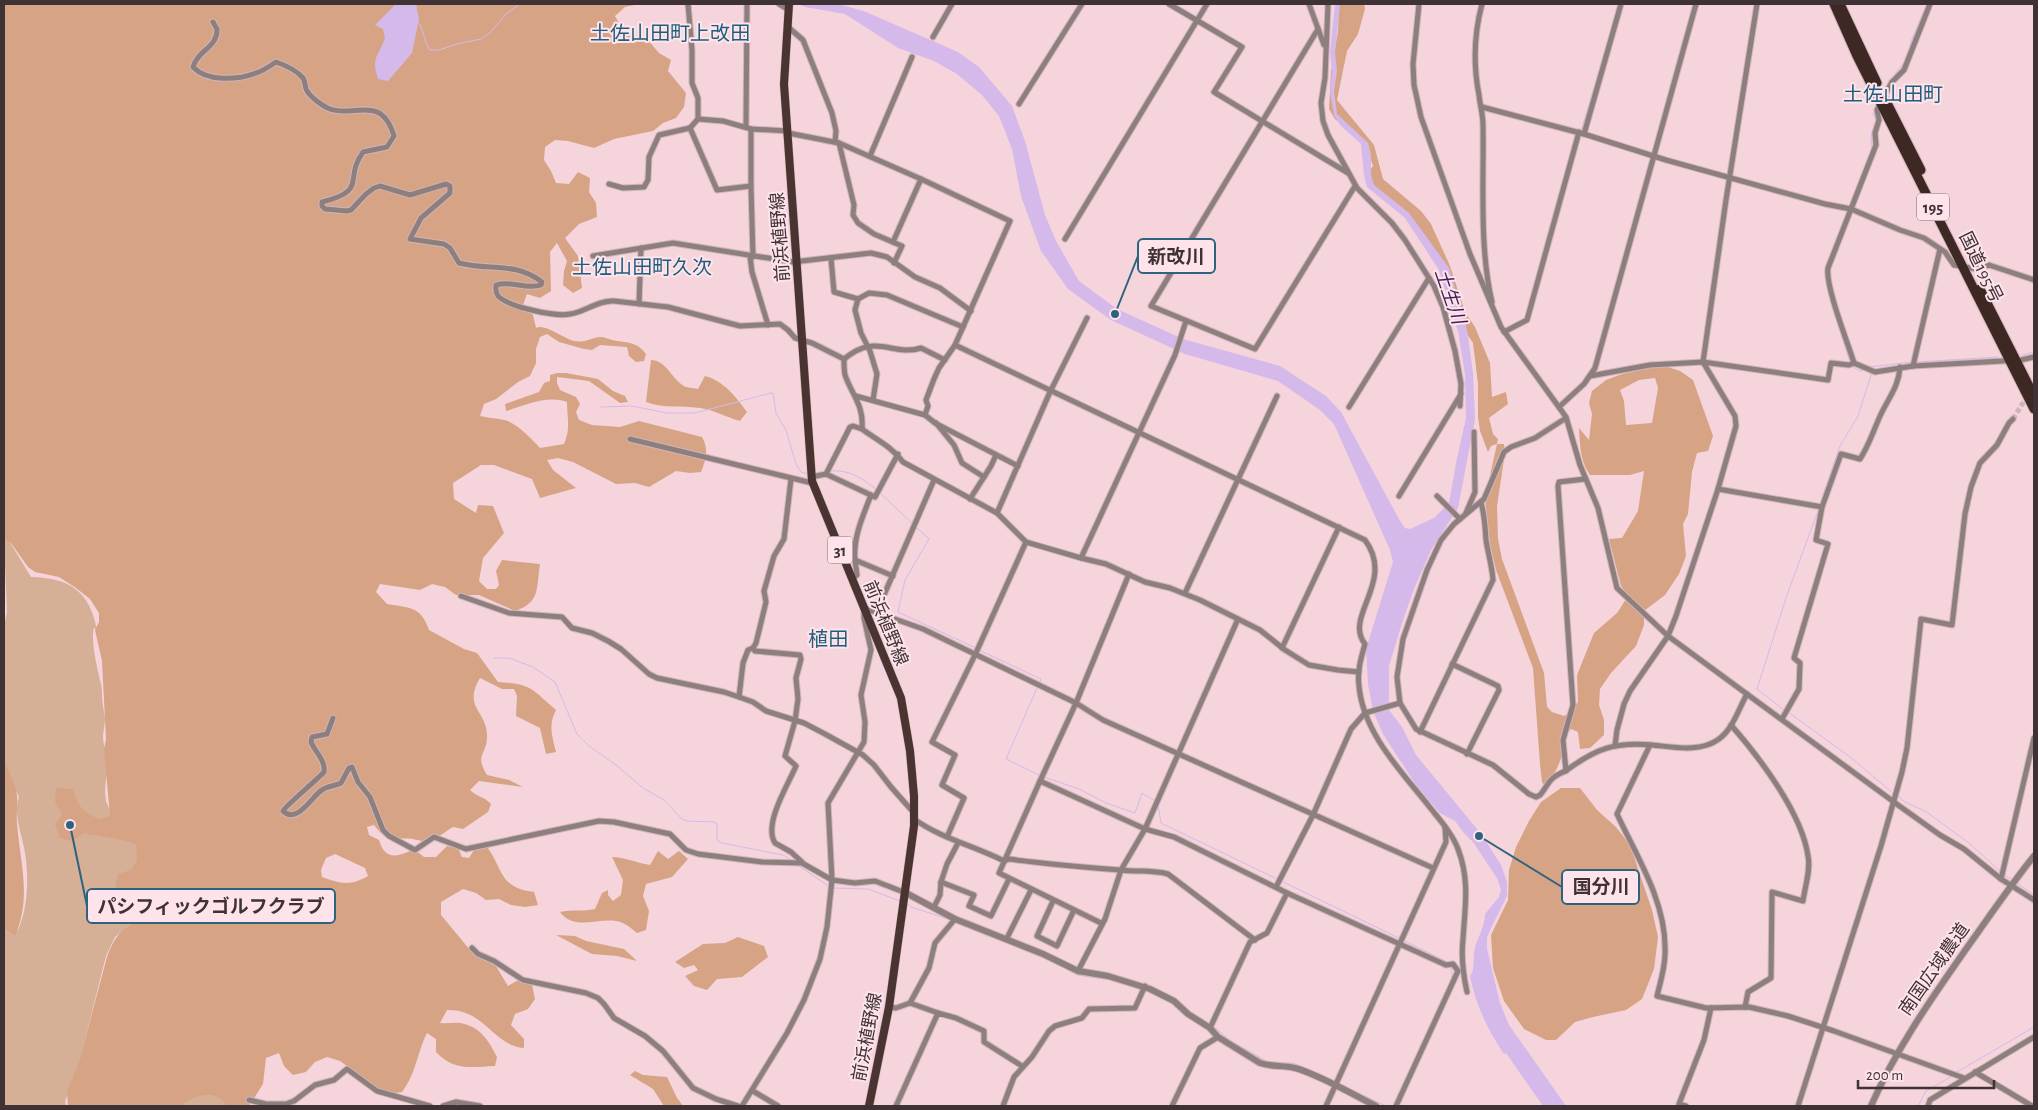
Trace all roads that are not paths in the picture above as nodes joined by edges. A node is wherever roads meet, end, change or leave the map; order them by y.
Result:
1 (688, 4) edge
2 (747, 4) edge
3 (779, 4) edge
4 (952, 4) edge
5 (1082, 4) edge
6 (1169, 4) edge
7 (1207, 4) edge
8 (1310, 4) edge
9 (1328, 4) edge
10 (1419, 4) edge
11 (1482, 4) edge
12 (1621, 4) edge
13 (1696, 4) edge
14 (1757, 4) edge
15 (1834, 4) edge
16 (1840, 4) edge
17 (1930, 4) edge
18 (789, 7) edge
19 (1197, 21) junction
20 (213, 22) dead end
21 (788, 27) junction
22 (1318, 29) junction
23 (933, 37) dead end
24 (1325, 48) junction
25 (912, 57) dead end
26 (1882, 99) junction
27 (1019, 104) dead end
28 (1482, 107) junction
29 (698, 119) junction
30 (1262, 121) junction
31 (690, 128) junction
32 (749, 128) junction
33 (788, 132) junction
34 (1581, 133) junction
35 (837, 143) junction
36 (870, 156) junction
37 (1654, 156) junction
38 (1348, 174) junction
39 (921, 178) junction
40 (1730, 178) junction
41 (609, 184) dead end
42 (751, 186) junction
43 (1355, 186) junction
44 (1849, 209) junction
45 (1065, 240) dead end
46 (893, 242) junction
47 (641, 248) junction
48 (1940, 249) junction
49 (593, 256) dead end
50 (752, 256) junction
51 (831, 258) junction
52 (796, 263) junction
53 (894, 263) junction
54 (1966, 267) junction
55 (1429, 278) junction
56 (2034, 280) edge
57 (858, 299) junction
58 (639, 304) junction
59 (971, 311) junction
60 (1495, 314) junction
61 (1087, 318) dead end
62 (1186, 321) junction
63 (768, 325) junction
64 (963, 327) junction
65 (1504, 332) junction
66 (802, 340) junction
67 (955, 345) junction
68 (868, 346) junction
69 (2034, 357) edge
70 (844, 359) junction
71 (945, 360) junction
72 (2013, 360) junction
73 (1703, 362) junction
74 (1852, 364) junction
75 (1914, 366) junction
76 (1900, 367) junction
77 (1590, 376) junction
78 (1050, 392) junction
79 (1462, 393) junction
80 (856, 396) junction
81 (1277, 396) dead end
82 (2034, 396) edge
83 (873, 400) junction
84 (1349, 406) dead end
85 (1460, 406) dead end
86 (1559, 408) junction
87 (2034, 409) edge
88 (925, 415) junction
89 (1566, 418) junction
90 (2013, 419) tunnel mouth
91 (936, 423) junction
92 (862, 429) junction
93 (1474, 432) dead end
94 (1139, 434) junction
95 (630, 439) dead end
96 (898, 454) junction
97 (996, 455) junction
98 (1018, 466) junction
99 (826, 474) junction
100 (984, 477) junction
101 (791, 479) junction
102 (1585, 479) junction
103 (812, 480) junction
104 (934, 480) junction
105 (1238, 480) junction
106 (1718, 489) junction
107 (871, 495) junction
108 (1399, 496) dead end
109 (1437, 496) dead end
110 (970, 499) junction
111 (1481, 503) junction
112 (1822, 508) junction
113 (997, 513) junction
114 (1462, 517) junction
115 (1339, 527) junction
116 (1026, 542) junction
117 (1081, 558) junction
118 (855, 560) junction
119 (1129, 574) junction
120 (893, 576) junction
121 (852, 579) junction
122 (1184, 593) junction
123 (461, 596) dead end
124 (864, 608) junction
125 (877, 611) junction
126 (1238, 619) junction
127 (1668, 636) junction
128 (753, 648) junction
129 (1282, 648) junction
130 (976, 655) junction
131 (1452, 664) junction
132 (1359, 672) junction
133 (1747, 694) junction
134 (739, 697) junction
135 (1076, 703) junction
136 (1400, 703) junction
137 (1365, 714) junction
138 (1784, 714) junction
139 (333, 718) dead end
140 (795, 721) junction
141 (1730, 725) junction
142 (1420, 732) junction
143 (2034, 738) edge
144 (1650, 745) junction
145 (1615, 746) junction
146 (858, 752) junction
147 (1179, 754) junction
148 (1467, 754) junction
149 (1566, 771) junction
150 (1040, 781) junction
151 (1895, 797) junction
152 (1313, 815) junction
153 (914, 816) junction
154 (1445, 827) junction
155 (1145, 829) junction
156 (947, 837) junction
157 (958, 843) junction
158 (2034, 856) edge
159 (1004, 861) junction
160 (802, 863) junction
161 (1433, 868) junction
162 (1121, 870) junction
163 (2002, 875) junction
164 (1009, 879) junction
165 (832, 880) junction
166 (942, 882) junction
167 (2013, 883) junction
168 (1276, 887) junction
169 (1031, 890) junction
170 (906, 893) junction
171 (1287, 893) junction
172 (2034, 900) edge
173 (1053, 901) junction
174 (934, 907) junction
175 (1074, 910) junction
176 (955, 919) junction
177 (1101, 923) junction
178 (1007, 938) junction
179 (1255, 940) junction
180 (1400, 944) junction
181 (472, 948) dead end
182 (1078, 971) junction
183 (1145, 986) junction
184 (1467, 992) dead end
185 (910, 1002) junction
186 (1745, 1006) junction
187 (889, 1007) junction
188 (1711, 1008) junction
189 (938, 1013) junction
190 (1210, 1028) junction
191 (1823, 1028) junction
192 (1218, 1037) junction
193 (2034, 1037) edge
194 (1897, 1054) junction
195 (1022, 1066) junction
196 (1975, 1072) junction
197 (1964, 1078) junction
198 (1335, 1086) junction
199 (752, 1091) junction
200 (248, 1100) dead end
201 (1678, 1105) edge
202 (430, 1106) edge
203 (444, 1106) edge
204 (480, 1106) edge
205 (738, 1106) edge
206 (742, 1106) edge
207 (778, 1106) edge
208 (869, 1106) edge
209 (896, 1106) edge
210 (1003, 1106) edge
211 (1172, 1106) edge
212 (1326, 1106) edge
213 (1376, 1106) edge
214 (1396, 1106) edge
215 (1686, 1106) edge
216 (1798, 1106) edge
217 (1871, 1106) edge
218 (1928, 1106) edge
219 (2032, 1106) edge

1 - 29 street
2 - 32 street
3 - 18 street
4 - 23 street
5 - 27 street
6 - 19 street
7 - 19 street
8 - 22 street
9 - 24 street
10 - 60 street
11 - 28 street
12 - 34 street
13 - 37 street
14 - 40 street
15 - 26 highway, 国道195号 / 195
16 - 26 highway, 国道195号 / 195
17 - 26 street
18 - 21 main road, 前浜植野線 / 31
19 - 30 street
19 - 45 street
20 - 58 street
21 - 33 main road, 前浜植野線 / 31
21 - 35 street
22 - 24 street
22 - 30 street
24 - 38 street
25 - 36 street
26 - 44 street
26 - 54 highway, 国道195号 / 195
28 - 34 street
28 - 60 street
29 - 31 street
29 - 32 street
30 - 38 street
30 - 62 street
31 - 41 street
31 - 42 street
32 - 33 street
32 - 42 street
33 - 35 street
33 - 52 main road, 前浜植野線 / 31
34 - 37 street
34 - 65 street
35 - 36 street
35 - 46 street
36 - 39 street
37 - 40 street
37 - 77 street
38 - 43 street
39 - 46 street
39 - 59 street
40 - 44 street
40 - 73 street
42 - 50 street
43 - 55 street
43 - 62 street
44 - 48 street
44 - 74 street
46 - 53 street
47 - 49 street
47 - 50 street
47 - 58 street
48 - 54 street
48 - 75 street
50 - 52 street
50 - 63 street
51 - 52 street
51 - 53 street
51 - 57 street
52 - 66 main road, 前浜植野線 / 31
53 - 59 street
54 - 56 street
54 - 72 highway, 国道195号 / 195
55 - 79 street
55 - 84 street
57 - 64 street
57 - 68 street
58 - 63 street
59 - 64 street
60 - 65 street
61 - 78 street
62 - 94 street
63 - 66 street
64 - 67 street
65 - 86 street
66 - 70 street
66 - 103 main road, 前浜植野線 / 31
67 - 71 street
67 - 78 street
68 - 70 street
68 - 71 street
68 - 83 street
69 - 72 street
70 - 80 street
71 - 88 street
72 - 75 street
72 - 82 highway, 国道195号 / 195
72 - 87 highway, 国道195号 / 195
73 - 74 street
73 - 77 street
73 - 106 street
74 - 76 street
75 - 76 street
76 - 112 street
77 - 86 street
78 - 94 street
78 - 98 street
79 - 85 street
79 - 108 street
80 - 83 street
80 - 92 street
81 - 105 street
83 - 88 street
86 - 89 street
88 - 91 street
89 - 102 street
89 - 111 street
90 - 151 street
91 - 97 street
91 - 100 street
92 - 96 street
92 - 99 street
93 - 114 street
94 - 105 street
94 - 117 street
95 - 101 street
96 - 104 street
96 - 107 street
97 - 98 street
97 - 100 street
98 - 113 street
99 - 103 street
99 - 107 street
100 - 110 street
101 - 103 street
101 - 128 street
102 - 127 street
102 - 149 street
103 - 121 main road, 前浜植野線 / 31
104 - 110 street
104 - 120 street
105 - 115 street
105 - 122 street
106 - 112 street
106 - 127 street
107 - 118 street
109 - 114 street
110 - 113 street
111 - 114 street
111 - 131 street
112 - 138 street
113 - 116 street
114 - 136 street
115 - 129 street
115 - 132 street
116 - 117 street
116 - 130 street
117 - 119 street
118 - 120 street
118 - 121 street
119 - 122 street
119 - 135 street
120 - 125 street
121 - 124 main road, 前浜植野線 / 31
122 - 126 street
123 - 134 street
124 - 125 street
124 - 146 street
124 - 153 main road, 前浜植野線 / 31
125 - 130 street
126 - 129 street
126 - 147 street
127 - 133 street
127 - 145 street
128 - 134 street
128 - 140 street
129 - 132 street
130 - 135 street
130 - 156 street
131 - 142 street
131 - 148 street
132 - 137 street
133 - 138 street
133 - 141 street
134 - 140 street
135 - 147 street
135 - 150 street
136 - 137 street
136 - 142 street
137 - 152 street
137 - 154 street
138 - 151 street
139 - 160 street
140 - 146 street
140 - 160 street
141 - 144 street
141 - 186 street
142 - 148 street
143 - 163 street
144 - 145 street
144 - 188 street
145 - 149 street
146 - 153 street
146 - 165 street
147 - 152 street
147 - 155 street
148 - 149 street
150 - 155 street
150 - 159 street
151 - 163 street
151 - 191 street
152 - 161 street
152 - 168 street
153 - 156 street
153 - 170 main road, 前浜植野線 / 31
154 - 161 street
154 - 184 street
155 - 162 street
155 - 168 street
156 - 157 street
157 - 159 street
157 - 166 street
158 - 167 street, 南国広域農道
159 - 162 street
159 - 164 street
160 - 165 street
161 - 180 street
162 - 177 street
162 - 179 street
163 - 167 street
164 - 166 street
164 - 169 street
165 - 170 street
165 - 199 street
166 - 174 street
167 - 172 street
167 - 194 street, 南国広域農道
168 - 171 street
169 - 173 street
169 - 178 street
170 - 174 street
170 - 187 main road, 前浜植野線 / 31
171 - 179 street
171 - 180 street
173 - 175 street
173 - 175 street
174 - 176 street
175 - 177 street
176 - 178 street
176 - 185 street
177 - 182 street
178 - 182 street
179 - 190 street
180 - 198 street
180 - 214 street
181 - 205 street
182 - 183 street
183 - 190 street
183 - 195 street
185 - 187 street
185 - 189 street
186 - 188 street
186 - 191 street
187 - 208 main road, 前浜植野線 / 31
188 - 201 street
189 - 195 street
189 - 209 street
190 - 192 street
191 - 194 street
191 - 216 street
192 - 198 street
192 - 211 street
193 - 196 street
194 - 197 street
194 - 217 street, 南国広域農道
195 - 210 street
196 - 197 street
196 - 219 street
197 - 218 street
198 - 212 street
198 - 213 street
199 - 206 street
199 - 207 street
200 - 202 street
201 - 215 street
203 - 204 street

